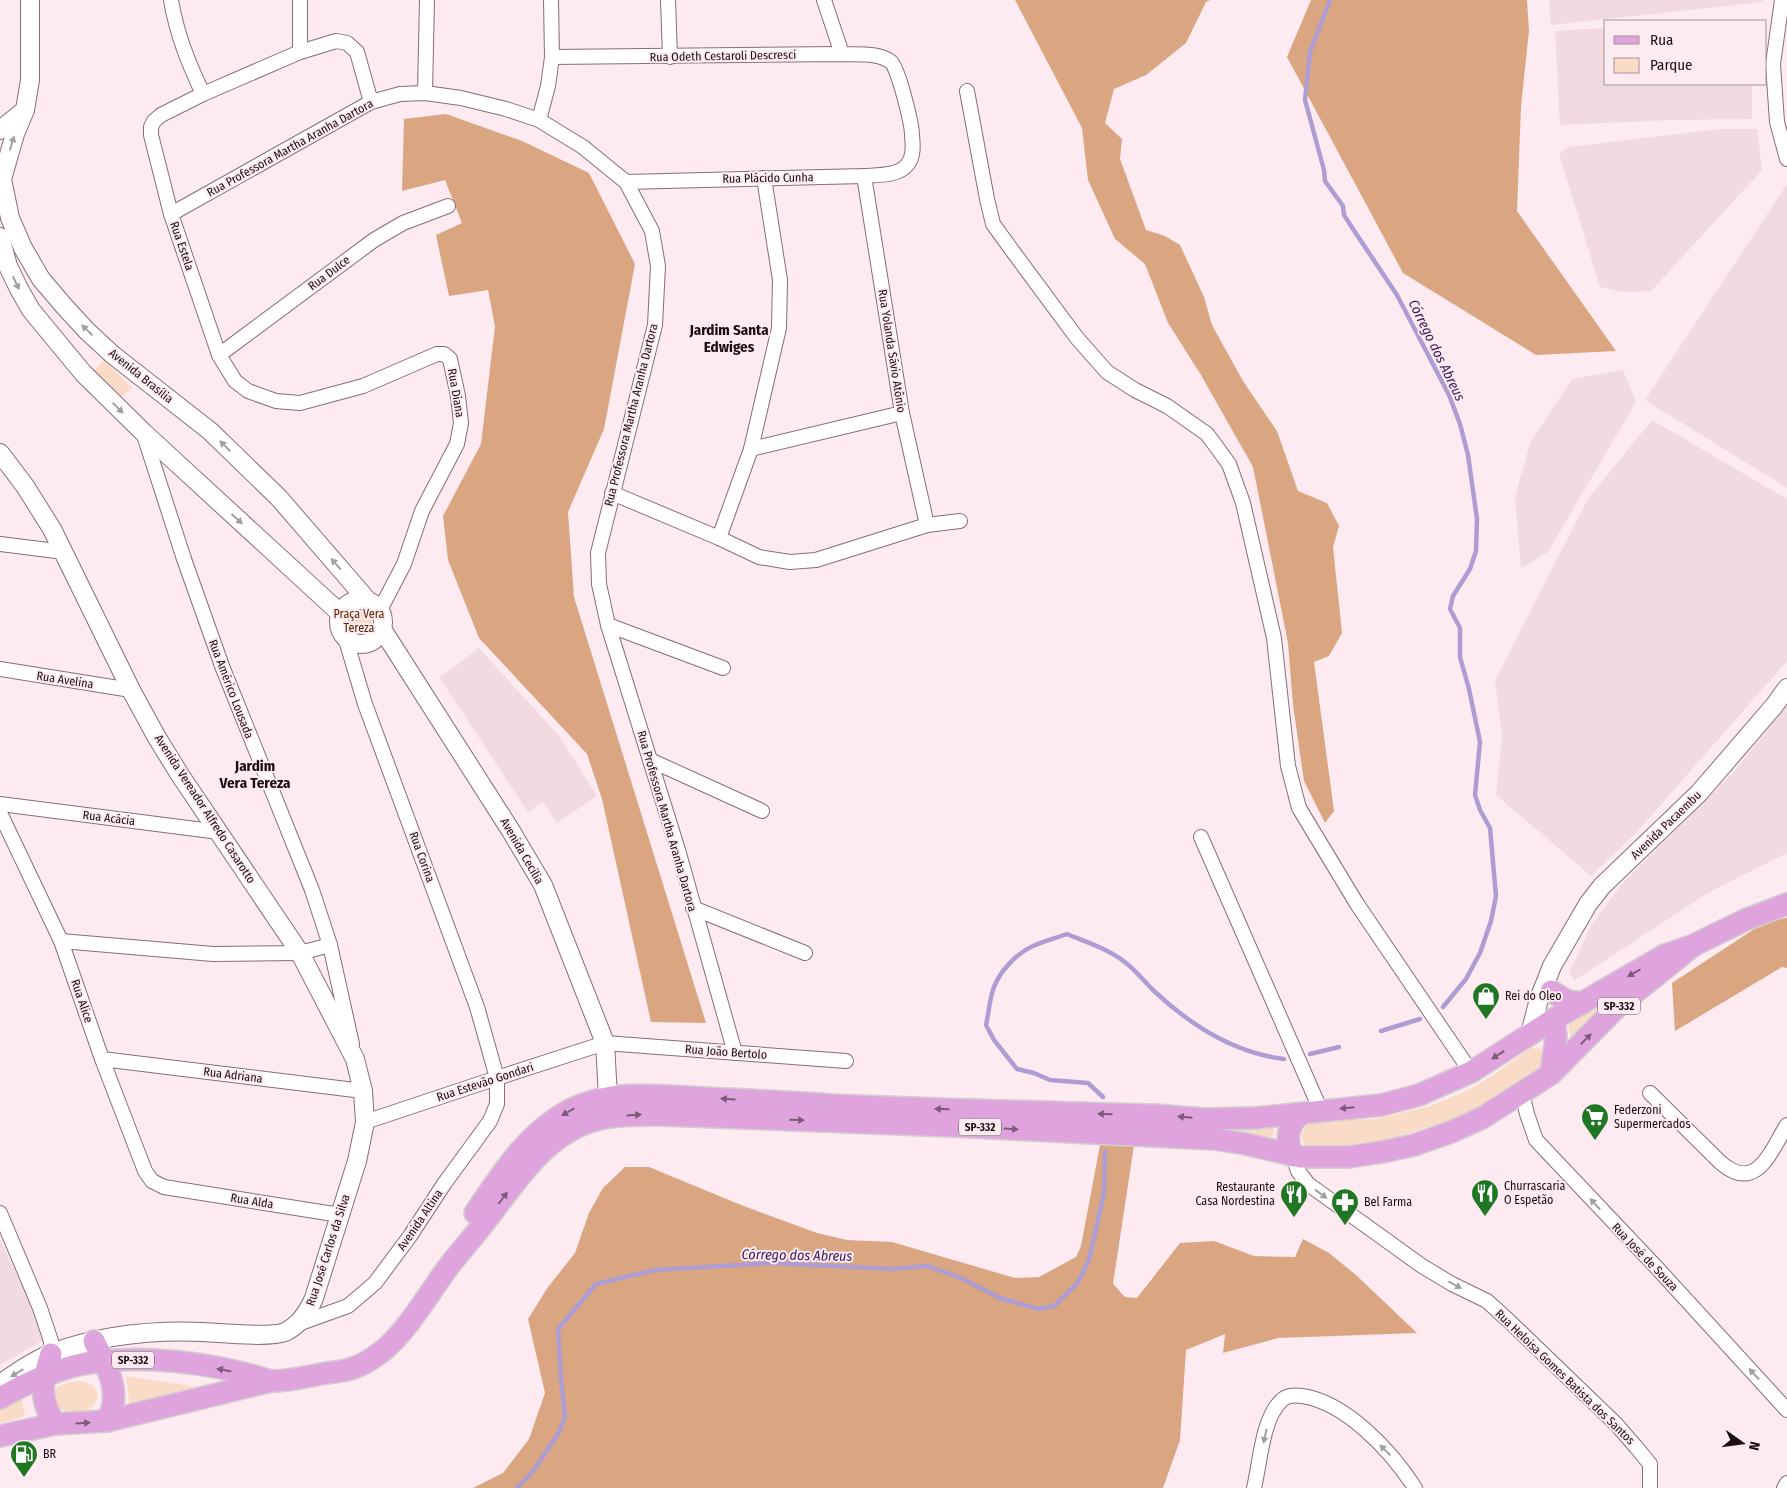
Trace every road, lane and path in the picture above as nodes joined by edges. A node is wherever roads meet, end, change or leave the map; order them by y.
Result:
1 (30, 0) edge
2 (171, 0) edge
3 (300, 0) edge
4 (427, 0) edge
5 (551, 0) edge
6 (668, 0) edge
7 (824, 0) edge
8 (1782, 0) edge
9 (300, 52) junction
10 (842, 54) junction
11 (552, 57) junction
12 (670, 57) junction
13 (967, 91) dead end
14 (425, 93) junction
15 (203, 94) junction
16 (371, 102) junction
17 (25, 110) junction
18 (539, 120) junction
19 (0, 130) edge
20 (1787, 159) edge
21 (907, 164) joint
22 (864, 176) junction
23 (764, 178) junction
24 (1, 180) edge
25 (626, 182) junction
26 (448, 206) dead end
27 (171, 214) junction
28 (0, 237) edge
29 (219, 355) junction
30 (902, 413) junction
31 (143, 432) junction
32 (751, 449) junction
33 (0, 452) edge
34 (612, 493) junction
35 (960, 521) dead end
36 (927, 525) junction
37 (719, 538) junction
38 (0, 544) edge
39 (64, 552) junction
40 (374, 605) junction
41 (341, 614) junction
42 (608, 625) junction
43 (382, 629) junction
44 (345, 637) junction
45 (723, 668) dead end
46 (0, 669) edge
47 (1787, 688) edge
48 (131, 690) junction
49 (650, 760) junction
50 (0, 804) edge
51 (762, 811) dead end
52 (0, 813) edge
53 (219, 832) junction
54 (1201, 837) dead end
55 (1787, 904) edge
56 (693, 908) junction
57 (61, 941) junction
58 (330, 945) junction
59 (1694, 945) junction
60 (300, 953) junction
61 (805, 953) dead end
62 (1552, 966) junction
63 (1551, 991) junction
64 (1583, 1003) junction
65 (1554, 1019) junction
66 (1530, 1034) junction
67 (605, 1043) junction
68 (735, 1052) junction
69 (102, 1058) junction
70 (356, 1059) junction
71 (846, 1061) dead end
72 (1552, 1065) junction
73 (1472, 1072) junction
74 (497, 1078) junction
75 (363, 1091) junction
76 (1522, 1093) junction
77 (1650, 1093) dead end
78 (608, 1097) junction
79 (1311, 1112) junction
80 (366, 1122) junction
81 (1787, 1125) edge
82 (1293, 1156) junction
83 (164, 1187) joint
84 (0, 1213) edge
85 (340, 1214) junction
86 (450, 1263) junction
87 (298, 1324) junction
88 (94, 1341) junction
89 (51, 1354) junction
90 (105, 1362) junction
91 (44, 1377) junction
92 (271, 1381) junction
93 (0, 1384) edge
94 (0, 1398) edge
95 (1787, 1410) edge
96 (106, 1421) junction
97 (55, 1424) junction
98 (0, 1436) edge
99 (1787, 1483) edge
100 (1254, 1488) edge
101 (1415, 1488) edge
102 (1650, 1488) edge
103 (1784, 1488) edge

1 - 17 street, Avenida Brasília
2 - 15 street
3 - 9 street
4 - 14 street
5 - 11 street
6 - 12 street
7 - 10 street
8 - 20 street
9 - 15 street
9 - 16 street
10 - 12 street, Rua Odeth Cestaroli Descresci
10 - 21 street, Rua Odeth Cestaroli Descresci
11 - 12 street, Rua Odeth Cestaroli Descresci
11 - 18 street
13 - 73 street
14 - 16 street, Rua Professora Martha Aranha Dartora
14 - 18 street, Rua Professora Martha Aranha Dartora
15 - 27 street, Rua Estela
16 - 27 street, Rua Professora Martha Aranha Dartora
17 - 19 street
24 -> 17 street, Avenida Brasília
18 - 25 street, Rua Professora Martha Aranha Dartora
21 - 22 street, Rua Plácido Cunha
22 - 23 street, Rua Plácido Cunha
22 - 30 street, Rua Yolanda Sávio Atônio
23 - 25 street, Rua Plácido Cunha
23 - 32 street
40 -> 24 street, Avenida Brasília
25 - 34 street, Rua Professora Martha Aranha Dartora
26 - 29 street, Rua Dulce
27 - 29 street, Rua Estela
28 -> 31 street
29 - 40 street, Rua Diana
30 - 32 street
30 - 36 street, Rua Yolanda Sávio Atônio
31 -> 41 street
31 - 58 street, Rua Américo Lousada
32 - 37 street
33 - 39 street, Avenida Vereador Alfredo Casarotto
34 - 37 street
34 - 42 street, Rua Professora Martha Aranha Dartora
35 - 36 street
36 - 37 street
38 - 39 street
39 - 48 street, Avenida Vereador Alfredo Casarotto
40 - 41 street
40 - 43 street
41 - 44 street
42 - 45 street
42 - 49 street, Rua Professora Martha Aranha Dartora
43 - 44 street
43 - 67 street, Avenida Cecilia
44 - 74 street, Rua Corina
46 - 48 street, Rua Avelina
47 - 62 street, Avenida Pacaembu
48 - 53 street, Avenida Vereador Alfredo Casarotto
49 - 51 street
49 - 56 street, Rua Professora Martha Aranha Dartora
50 - 53 street, Rua Acácia
52 - 57 street, Rua Alice
53 - 60 street, Avenida Vereador Alfredo Casarotto
54 - 79 street
55 - 59 main road, SP-332
56 - 61 street
56 - 68 street, Rua Professora Martha Aranha Dartora
57 - 60 street
57 - 69 street, Rua Alice
58 - 60 street
58 - 70 street, Rua Américo Lousada
59 -> 64 main road, SP-332
72 -> 59 main road, SP-332
60 - 70 street, Avenida Vereador Alfredo Casarotto
62 - 63 street
62 - 66 street, Avenida Pacaembu
63 - 64 main road
63 - 65 street
64 - 65 main road, SP-332
65 - 66 main road, SP-332
65 - 72 main road
66 - 72 main road
66 -> 73 main road, SP-332
67 - 68 street, Rua João Bertolo
67 - 74 street, Rua Estevão Gondari
67 - 78 street, Avenida Cecilia
68 - 71 street, Rua João Bertolo
69 - 75 street, Rua Adriana
69 - 83 street, Rua Alice
70 - 75 street, Rua José Carlos da Silva
72 - 76 main road, SP-332
73 -> 79 main road, SP-332
74 - 80 street, Rua Estevão Gondari
74 - 87 street, Avenida Altina
75 - 80 street, Rua José Carlos da Silva
76 - 82 main road, SP-332
95 -> 76 street, Rua José de Souza
77 - 81 street
79 -> 78 main road, SP-332
78 -> 86 main road, SP-332
79 - 82 main road
80 - 85 street, Rua José Carlos da Silva
86 -> 82 main road, SP-332
82 -> 102 street, Rua Heloisa Gomes Batista dos Santos
83 - 85 street, Rua Alda
84 - 89 street
85 - 87 street, Rua José Carlos da Silva
86 - 92 main road, SP-332
87 - 88 street
88 - 89 street
88 - 90 main road
89 - 91 main road
89 -> 93 street
90 - 91 main road, SP-332
92 -> 90 main road, SP-332
90 - 96 main road
91 - 94 main road, SP-332
91 - 97 main road
92 - 96 main road, SP-332
97 -> 96 main road, SP-332
97 - 98 main road, SP-332
99 - 103 street
101 -> 100 street

